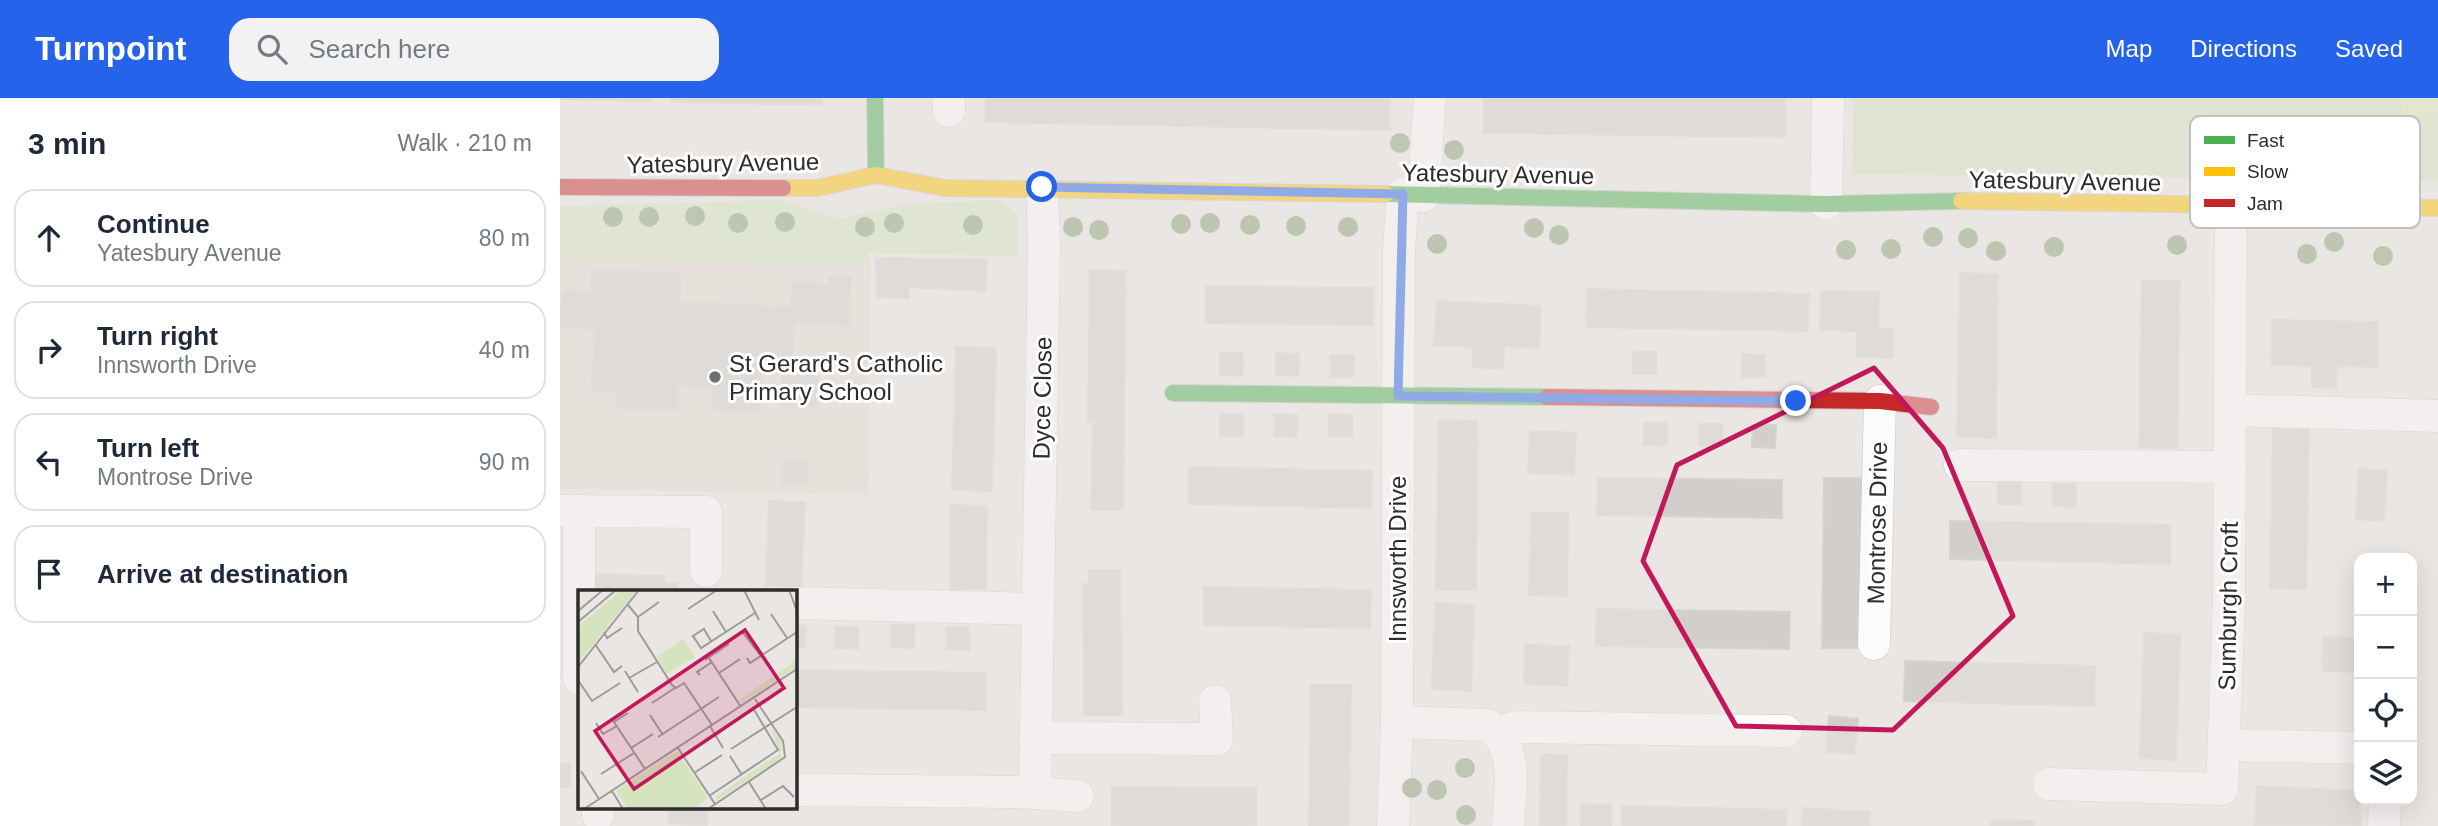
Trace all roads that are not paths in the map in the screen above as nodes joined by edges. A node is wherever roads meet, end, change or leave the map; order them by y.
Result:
1 (875, 98) edge
2 (1430, 98) edge
3 (1828, 98) edge
4 (876, 175) junction
5 (560, 187) edge
6 (1042, 187) junction
7 (1413, 195) junction
8 (1826, 204) junction
9 (2190, 204) edge
10 (2420, 208) edge
11 (2438, 208) edge
12 (2231, 228) edge
13 (1173, 393) dead end
14 (1398, 396) junction
15 (1880, 401) junction
16 (1931, 407) dead end
17 (2230, 410) junction
18 (2438, 416) edge
19 (1960, 465) dead end
20 (2230, 467) junction
21 (570, 511) edge
22 (706, 571) dead end
23 (796, 603) edge
24 (1038, 609) junction
25 (1874, 644) dead end
26 (578, 659) edge
27 (1215, 701) dead end
28 (1397, 722) junction
29 (1786, 731) dead end
30 (1498, 732) junction
31 (1035, 738) junction
32 (2225, 745) junction
33 (2354, 748) edge
34 (2049, 784) dead end
35 (796, 790) edge
36 (1035, 793) junction
37 (1078, 796) dead end
38 (2385, 805) edge
39 (1393, 826) edge
40 (1508, 826) edge
41 (2384, 826) edge

1 - 4 street
2 - 7 street, Innsworth Drive
3 - 8 street
4 - 5 street, Yatesbury Avenue
4 - 6 street, Yatesbury Avenue
6 - 7 street, Yatesbury Avenue
6 - 24 street, Dyce Close
7 - 8 street, Yatesbury Avenue
7 - 14 street, Innsworth Drive
8 - 9 street, Yatesbury Avenue
10 - 11 street, Yatesbury Avenue
12 - 17 street, Sumburgh Croft
13 - 14 street
14 - 15 street
14 - 28 street, Innsworth Drive
15 - 16 street
15 - 25 street, Montrose Drive
17 - 18 street
17 - 20 street, Sumburgh Croft
19 - 20 street
20 - 32 street, Sumburgh Croft
21 - 22 street
21 - 26 street
23 - 24 street
24 - 31 street, Dyce Close
27 - 31 street
28 - 30 street
28 - 39 street, Innsworth Drive
29 - 30 street
30 - 40 street
31 - 36 street, Dyce Close
32 - 33 street
32 - 34 street, Sumburgh Croft
35 - 36 street
36 - 37 street
38 - 41 street

